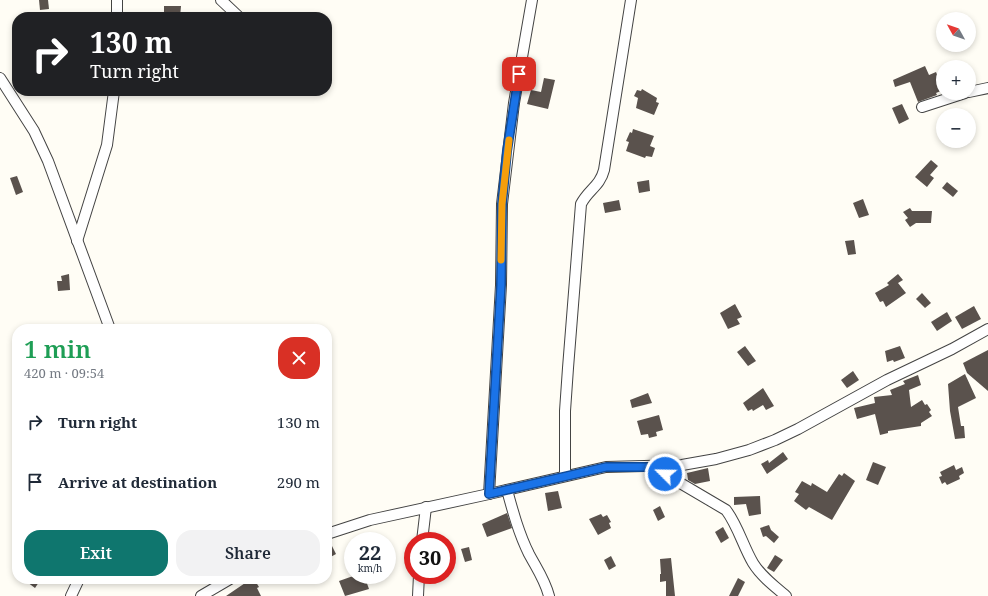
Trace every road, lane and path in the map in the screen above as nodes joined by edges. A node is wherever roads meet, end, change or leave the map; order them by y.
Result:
1 (117, 0) edge
2 (222, 0) edge
3 (532, 0) edge
4 (631, 0) edge
5 (118, 12) edge
6 (234, 12) edge
7 (0, 78) edge
8 (988, 88) edge
9 (976, 91) edge
10 (113, 96) edge
11 (944, 100) edge
12 (922, 107) dead end
13 (77, 240) junction
14 (108, 324) edge
15 (988, 329) edge
16 (653, 467) junction
17 (565, 476) junction
18 (507, 490) junction
19 (489, 494) junction
20 (426, 507) junction
21 (332, 532) edge
22 (423, 532) edge
23 (77, 584) edge
24 (221, 584) edge
25 (419, 584) edge
26 (71, 596) edge
27 (201, 596) edge
28 (418, 596) edge
29 (549, 596) edge
30 (786, 596) edge

1 - 5 street
2 - 6 street
3 - 19 street
4 - 17 street
7 - 13 street
8 - 9 street
10 - 13 street
11 - 12 street
13 - 14 street
15 - 16 street
16 - 17 street
16 - 30 street
17 - 18 street
18 - 19 street
18 - 29 street
19 - 20 street
20 - 21 street
20 - 22 street
23 - 26 street
24 - 27 street
25 - 28 street

